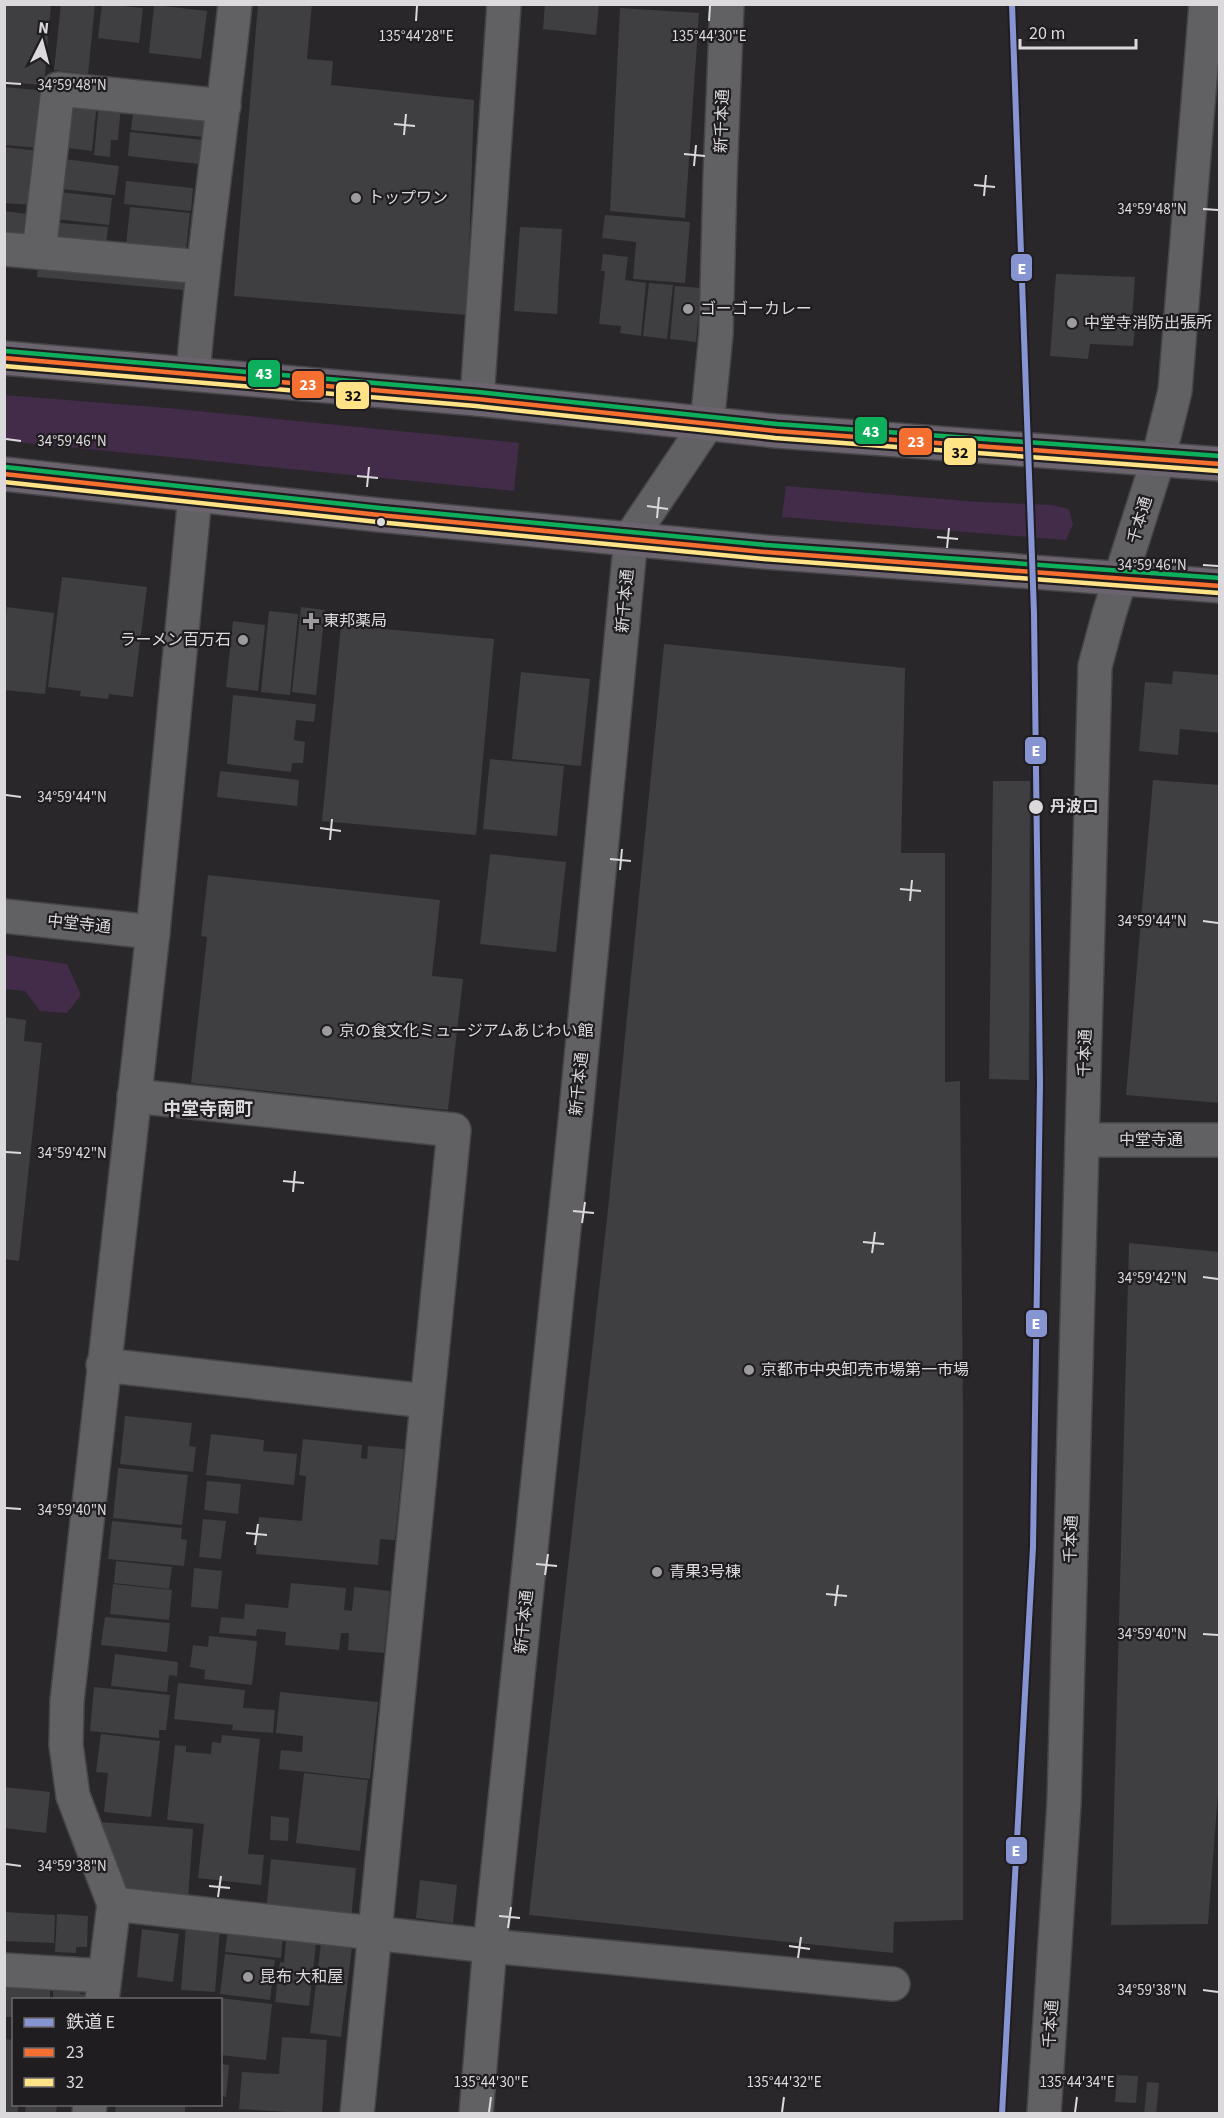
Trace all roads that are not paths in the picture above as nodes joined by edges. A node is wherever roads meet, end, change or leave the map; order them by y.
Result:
1 (235, 4) edge
2 (504, 4) edge
3 (727, 4) edge
4 (1206, 4) edge
5 (224, 106) junction
6 (4, 249) edge
7 (39, 252) junction
8 (202, 267) junction
9 (4, 358) edge
10 (193, 374) junction
11 (477, 399) junction
12 (707, 424) junction
13 (1158, 460) junction
14 (1220, 464) edge
15 (4, 474) edge
16 (195, 496) junction
17 (631, 537) junction
18 (1121, 579) junction
19 (1220, 586) edge
20 (4, 916) edge
21 (153, 932) junction
22 (134, 1096) junction
23 (1082, 1140) junction
24 (1220, 1140) edge
25 (103, 1365) junction
26 (427, 1401) junction
27 (114, 1904) junction
28 (375, 1932) junction
29 (490, 1946) junction
30 (4, 1970) edge
31 (893, 1984) dead end
32 (104, 1988) edge
33 (357, 2114) edge
34 (476, 2114) edge
35 (1044, 2114) edge

1 - 5 street
2 - 11 street
3 - 12 street, 新千本通
4 - 13 street, 千本通
5 - 7 street
5 - 8 street
6 - 7 street
7 - 8 street
8 - 10 street
9 - 10 highway
10 - 11 highway
11 - 12 highway
12 - 13 highway
12 - 17 street, 新千本通
13 - 14 highway
13 - 18 street, 千本通
15 - 16 highway
16 - 17 highway
16 - 21 street
17 - 18 highway
17 - 29 street, 新千本通
18 - 19 highway
18 - 23 street, 千本通
20 - 21 street, 中堂寺通
21 - 22 street
22 - 25 street
22 - 26 street
23 - 24 street, 中堂寺通
23 - 35 street, 千本通
25 - 26 street
25 - 27 street
26 - 28 street
27 - 28 street
27 - 32 street
28 - 29 street
28 - 33 street
29 - 31 street
29 - 34 street, 新千本通
30 - 32 street

